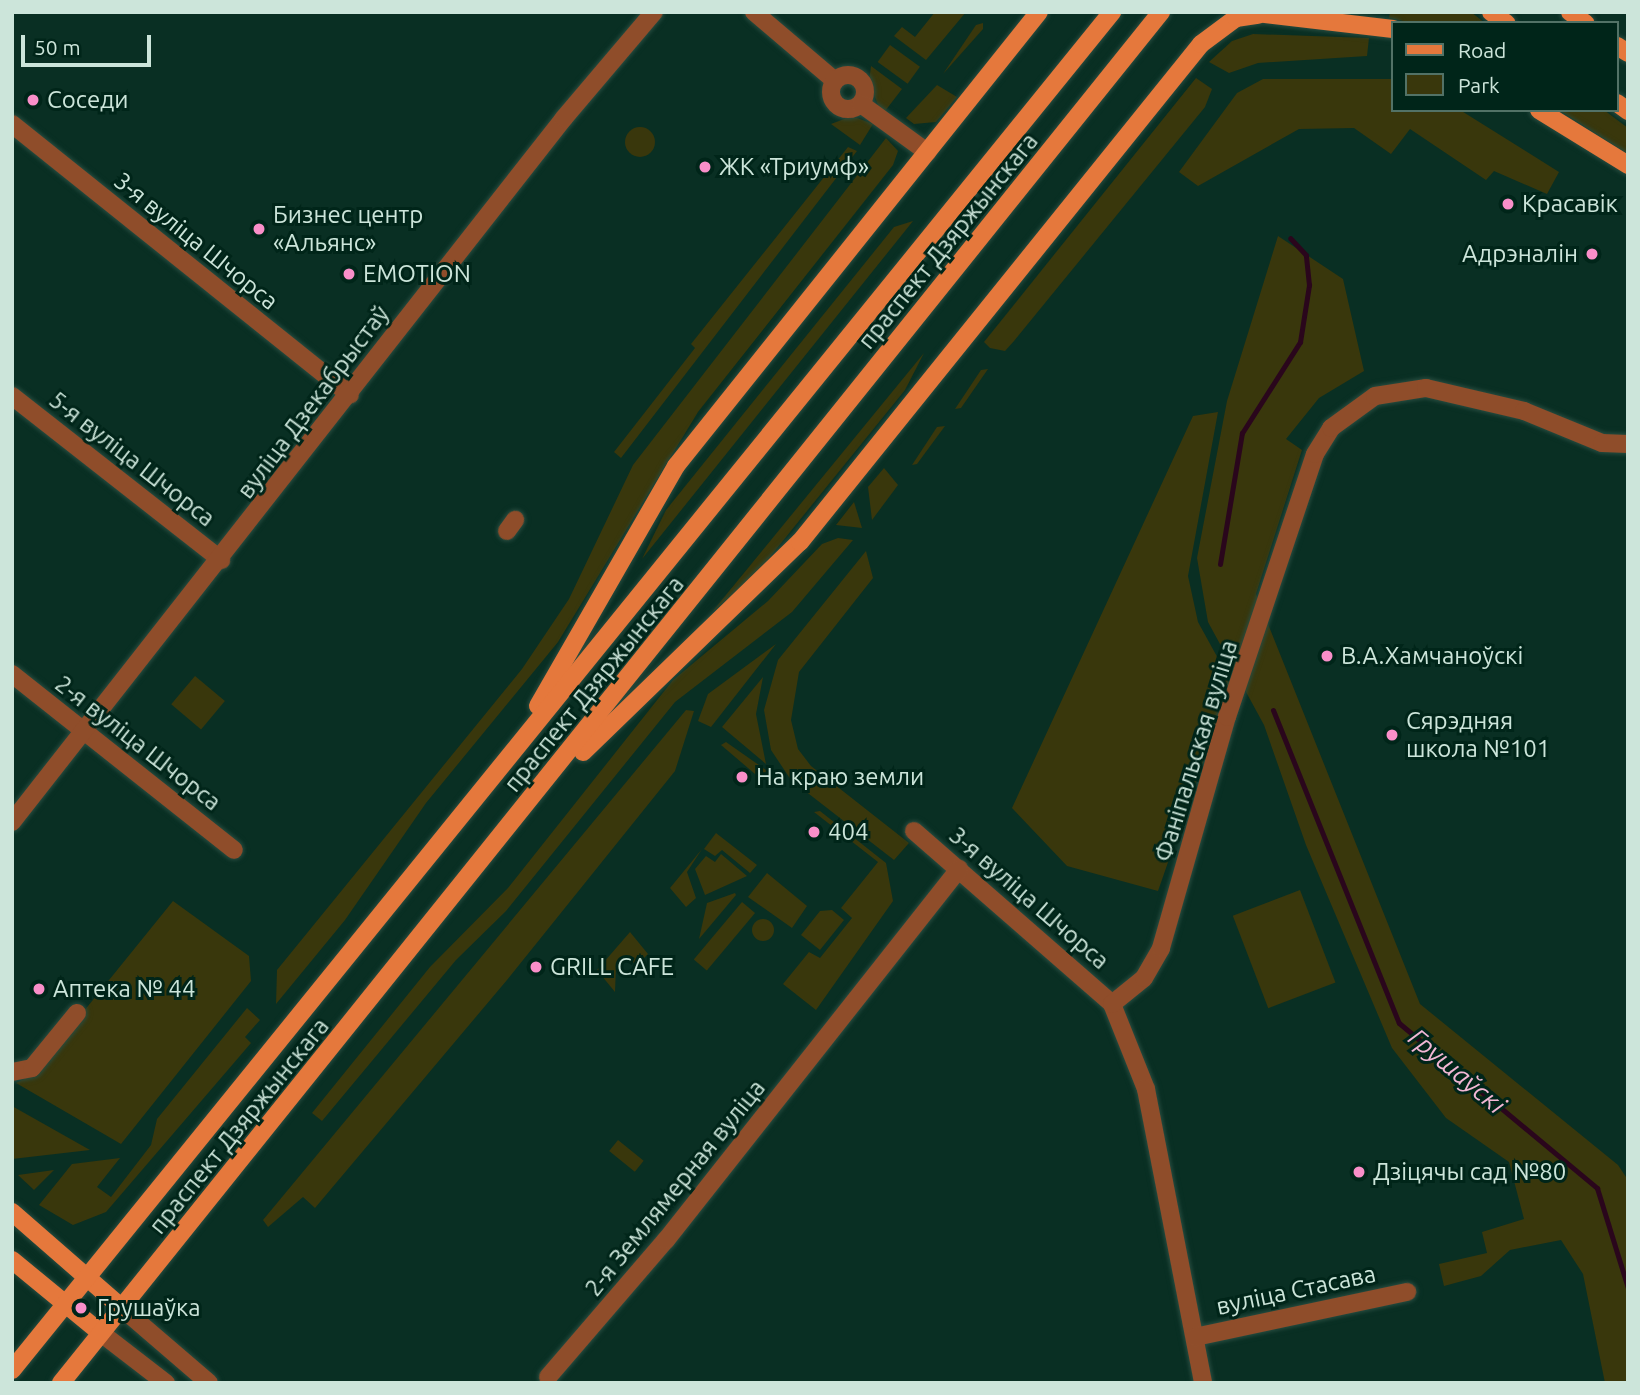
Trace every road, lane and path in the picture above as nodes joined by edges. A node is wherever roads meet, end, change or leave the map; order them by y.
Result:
1 (654, 12) edge
2 (754, 12) edge
3 (1039, 12) edge
4 (1112, 12) edge
5 (1161, 12) edge
6 (1253, 13) edge
7 (1307, 15) edge
8 (1392, 29) edge
9 (1542, 112) edge
10 (12, 124) edge
11 (927, 152) junction
12 (1628, 165) edge
13 (12, 396) edge
14 (350, 396) junction
15 (1628, 444) edge
16 (221, 560) junction
17 (12, 674) edge
18 (84, 731) junction
19 (509, 755) junction
20 (549, 781) junction
21 (12, 822) edge
22 (914, 831) dead end
23 (234, 850) dead end
24 (960, 869) junction
25 (1112, 1004) junction
26 (77, 1013) dead end
27 (12, 1072) edge
28 (12, 1212) edge
29 (12, 1260) edge
30 (90, 1278) junction
31 (1407, 1292) dead end
32 (65, 1306) junction
33 (123, 1309) junction
34 (101, 1333) junction
35 (1195, 1337) junction
36 (12, 1370) edge
37 (548, 1377) dead end
38 (61, 1383) edge
39 (166, 1383) edge
40 (209, 1383) edge
41 (1203, 1383) edge

1 - 14 street, вуліца Дзекабрыстаў
2 - 11 street
3 - 11 main road
4 - 19 main road, праспект Дзяржынскага
5 - 20 main road, праспект Дзяржынскага
6 - 7 main road
6 - 20 main road
7 - 8 main road
9 - 12 main road
10 - 14 street, 3-я вуліца Шчорса
11 - 19 main road
13 - 16 street, 5-я вуліца Шчорса
14 - 16 street, вуліца Дзекабрыстаў
15 - 25 street, Фаніпальская вуліца
16 - 18 street, вуліца Дзекабрыстаў
17 - 18 street, 2-я вуліца Шчорса
18 - 21 street, вуліца Дзекабрыстаў
18 - 23 street, 2-я вуліца Шчорса
19 - 30 main road, праспект Дзяржынскага
20 - 33 main road, праспект Дзяржынскага
22 - 24 street, 3-я вуліца Шчорса
24 - 25 street, 3-я вуліца Шчорса
24 - 37 street, 2-я Землямерная вуліца
25 - 35 street
26 - 27 street
28 - 30 main road
29 - 32 main road
30 - 32 main road, праспект Дзяржынскага
30 - 33 main road
31 - 35 street, вуліца Стасава
32 - 34 main road
32 - 36 main road, праспект Дзяржынскага
33 - 34 main road, праспект Дзяржынскага
33 - 40 street
34 - 38 main road, праспект Дзяржынскага
34 - 39 street
35 - 41 street

